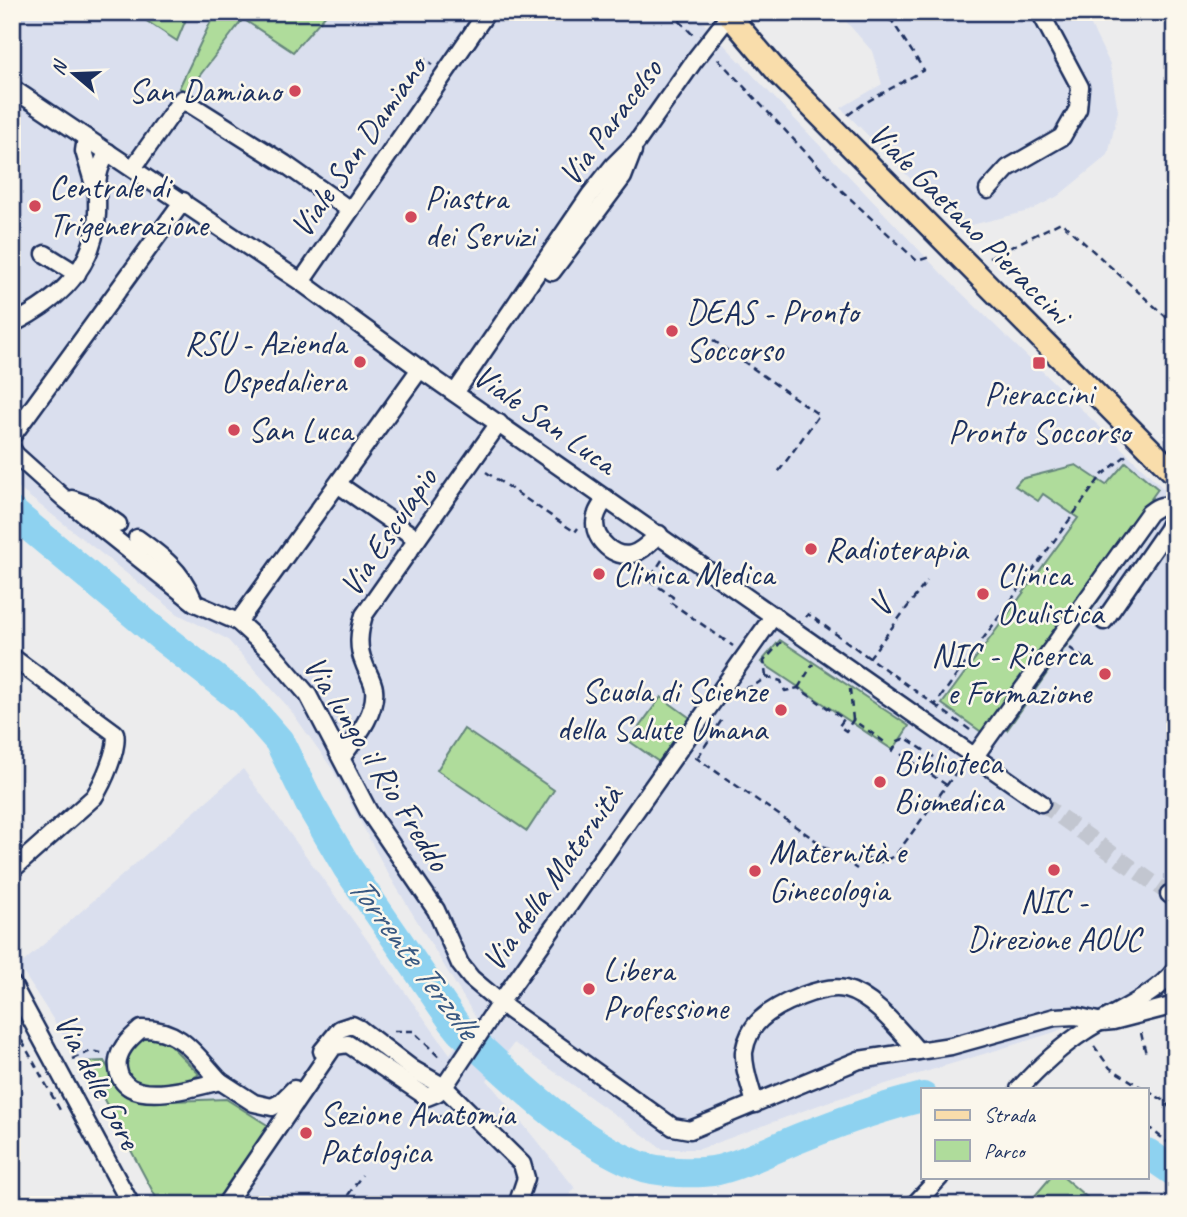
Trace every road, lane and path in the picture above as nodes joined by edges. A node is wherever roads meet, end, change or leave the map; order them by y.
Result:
1 (487, 12) edge
2 (671, 12) edge
3 (869, 12) edge
4 (904, 12) edge
5 (1040, 12) edge
6 (727, 14) edge
7 (892, 21) junction
8 (705, 46) junction
9 (421, 64) dead end
10 (435, 65) dead end
11 (12, 88) edge
12 (833, 130) junction
13 (86, 138) junction
14 (637, 142) junction
15 (108, 152) junction
16 (134, 168) junction
17 (988, 190) dead end
18 (96, 191) junction
19 (183, 201) junction
20 (350, 210) junction
21 (46, 254) dead end
22 (930, 257) dead end
23 (985, 260) dead end
24 (542, 265) junction
25 (77, 274) junction
26 (301, 282) junction
27 (12, 324) edge
28 (1175, 325) edge
29 (713, 340) dead end
30 (420, 369) junction
31 (455, 393) junction
32 (499, 424) junction
33 (12, 436) edge
34 (1141, 440) junction
35 (12, 449) edge
36 (472, 462) junction
37 (777, 474) dead end
38 (1175, 474) edge
39 (339, 485) junction
40 (606, 498) junction
41 (66, 500) junction
42 (1175, 512) edge
43 (581, 523) dead end
44 (118, 524) dead end
45 (659, 534) junction
46 (136, 538) dead end
47 (417, 539) junction
48 (664, 557) dead end
49 (927, 581) dead end
50 (195, 603) junction
51 (774, 615) junction
52 (805, 618) dead end
53 (1104, 621) dead end
54 (238, 622) junction
55 (781, 642) dead end
56 (733, 646) dead end
57 (1070, 648) dead end
58 (12, 657) edge
59 (869, 659) junction
60 (1087, 661) dead end
61 (814, 664) dead end
62 (766, 677) junction
63 (743, 688) dead end
64 (798, 688) junction
65 (850, 688) dead end
66 (935, 705) junction
67 (728, 711) dead end
68 (853, 720) junction
69 (976, 733) dead end
70 (886, 743) dead end
71 (892, 752) dead end
72 (691, 754) dead end
73 (901, 754) dead end
74 (975, 756) junction
75 (342, 757) junction
76 (945, 757) dead end
77 (951, 757) dead end
78 (697, 758) junction
79 (950, 768) junction
80 (957, 772) junction
81 (948, 786) junction
82 (1041, 803) tunnel mouth
83 (864, 857) dead end
84 (856, 869) dead end
85 (12, 870) edge
86 (1175, 970) edge
87 (12, 984) edge
88 (1175, 1005) edge
89 (497, 1010) junction
90 (1102, 1022) junction
91 (394, 1031) dead end
92 (1141, 1033) dead end
93 (1094, 1046) dead end
94 (918, 1051) junction
95 (391, 1053) junction
96 (1146, 1054) dead end
97 (365, 1055) junction
98 (119, 1056) junction
99 (71, 1060) dead end
100 (442, 1060) dead end
101 (220, 1082) junction
102 (444, 1087) junction
103 (1020, 1088) edge
104 (1143, 1088) edge
105 (1148, 1091) edge
106 (755, 1104) junction
107 (1175, 1116) edge
108 (1148, 1127) edge
109 (1175, 1148) edge
110 (362, 1175) dead end
111 (939, 1178) edge
112 (131, 1205) edge
113 (225, 1205) edge
114 (341, 1205) edge
115 (517, 1205) edge
116 (914, 1205) edge

1 - 20 street, Viale San Damiano
2 - 8 path
3 - 7 path
4 - 7 path
5 - 17 street
6 - 8 street, Via Paracelso
6 - 12 main road, Viale Gaetano Pieraccini
7 - 12 path
8 - 14 street, Via Paracelso
8 - 22 path
9 - 10 path
11 - 13 street, Viale San Luca
12 - 34 main road, Viale Gaetano Pieraccini
13 - 15 street, Viale San Luca
13 - 18 street
14 - 24 street, Via Paracelso
14 - 24 street, Via Paracelso
15 - 16 street, Viale San Luca
15 - 18 street
16 - 19 street, Viale San Luca
16 - 20 street
18 - 25 street
19 - 26 street, Viale San Luca
19 - 33 street
20 - 26 street, Viale San Damiano
21 - 25 street
23 - 28 path
24 - 31 street, Via Paracelso
25 - 27 street
26 - 30 street, Viale San Luca
29 - 37 path
30 - 31 street, Viale San Luca
30 - 39 street
31 - 32 street, Viale San Luca
32 - 36 street, Via Esculapio
32 - 40 street, Viale San Luca
34 - 38 main road, Viale Gaetano Pieraccini
34 - 66 path
35 - 41 street, Via lungo il Rio Freddo
36 - 43 path
36 - 47 street, Via Esculapio
39 - 47 street
39 - 54 street
40 - 45 street, Viale San Luca
40 - 45 street
41 - 44 street
41 - 50 street, Via lungo il Rio Freddo
42 - 53 street
42 - 74 street
45 - 51 street, Viale San Luca
46 - 50 street
47 - 75 street, Via Esculapio
48 - 56 path
49 - 59 path, V
50 - 54 street, Via lungo il Rio Freddo
51 - 74 street, Viale San Luca
51 - 89 street, Via della Maternità
52 - 59 path
54 - 75 street, Via lungo il Rio Freddo
55 - 62 path
57 - 60 path
58 - 85 street
59 - 66 path
61 - 64 path
62 - 63 path
62 - 64 path
64 - 68 path
65 - 68 path
66 - 69 path
67 - 78 path
68 - 70 path
71 - 79 path
72 - 78 path
73 - 81 path
74 - 82 street, Viale San Luca
75 - 89 street, Via lungo il Rio Freddo
76 - 79 path
77 - 80 path
78 - 84 path
79 - 80 path
80 - 81 path
81 - 83 path
86 - 90 street
87 - 112 street, Via delle Gore
88 - 90 street
89 - 102 street, Via della Maternità
89 - 106 street, Via lungo il Rio Freddo
90 - 94 street
90 - 103 street
91 - 100 path
92 - 96 path
93 - 104 path
94 - 106 street
94 - 106 street
95 - 97 street
95 - 101 street
95 - 102 street
97 - 102 street
97 - 113 street
98 - 99 path
98 - 101 street
98 - 101 street
102 - 115 street
105 - 107 path
108 - 109 path
110 - 114 path
111 - 116 street

